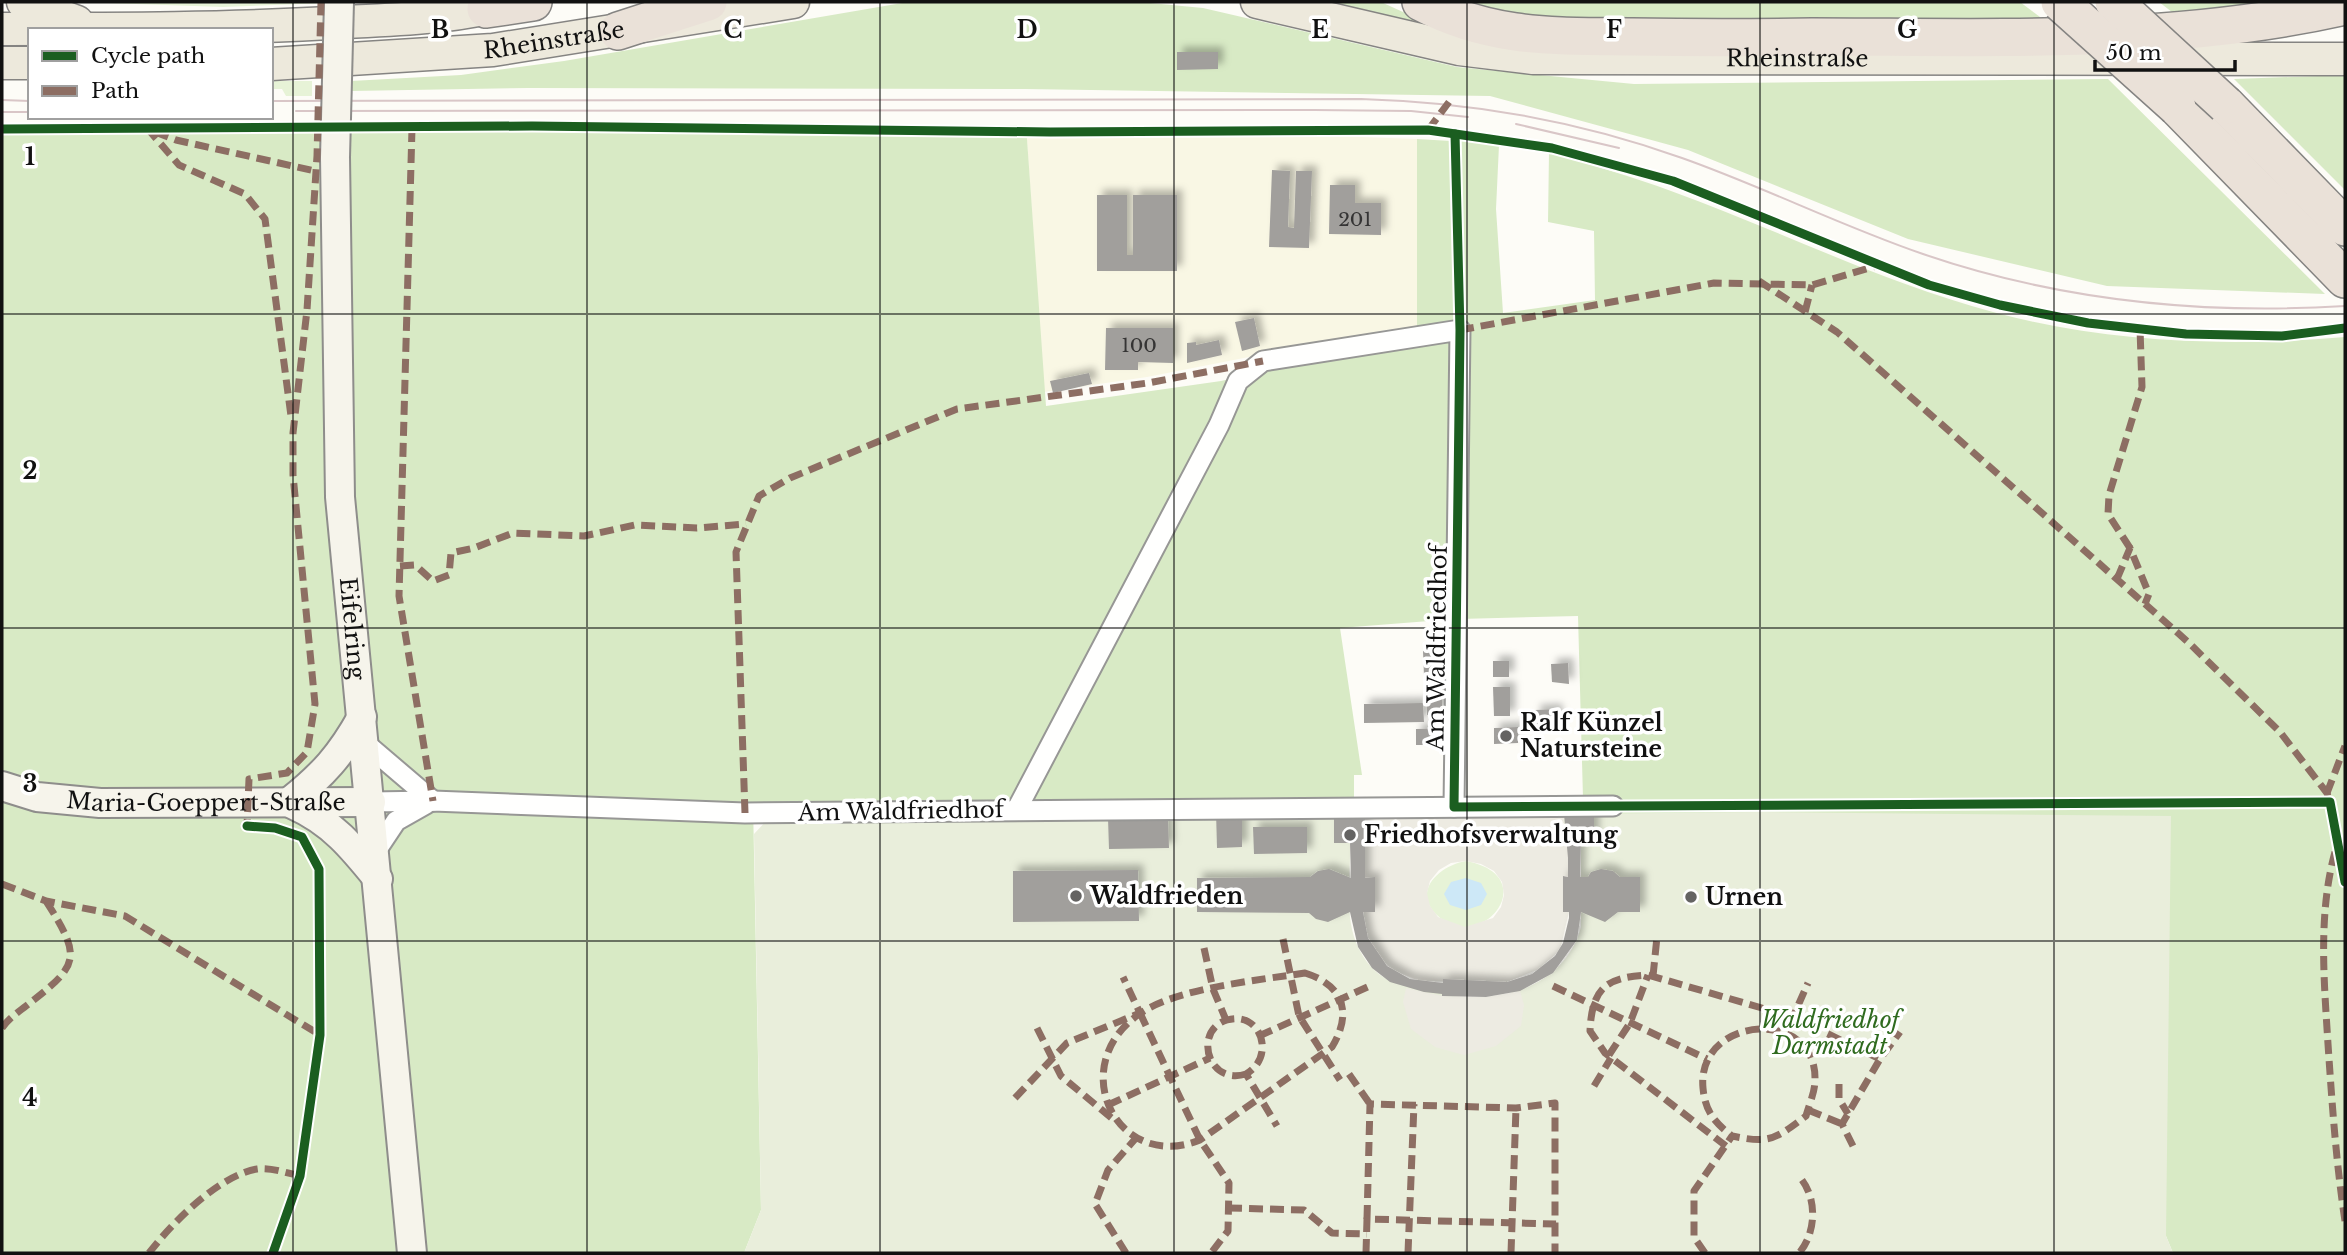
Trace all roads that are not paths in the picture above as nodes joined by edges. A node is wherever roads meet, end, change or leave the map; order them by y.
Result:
1 (23, 2) edge
2 (340, 2) edge
3 (533, 2) edge
4 (708, 2) edge
5 (793, 2) edge
6 (1256, 2) edge
7 (1420, 2) edge
8 (2060, 2) edge
9 (2114, 2) edge
10 (498, 5) edge
11 (2345, 6) edge
12 (95, 28) edge
13 (140, 28) edge
14 (2, 29) edge
15 (28, 29) edge
16 (618, 31) junction
17 (2345, 59) edge
18 (2, 63) edge
19 (28, 63) edge
20 (273, 64) edge
21 (2345, 227) edge
22 (2345, 279) edge
23 (364, 730) junction
24 (2, 786) edge
25 (433, 801) junction
26 (289, 802) junction
27 (371, 802) junction
28 (1613, 806) dead end
29 (1454, 807) junction
30 (1017, 809) junction
31 (376, 851) junction
32 (378, 879) junction
33 (412, 1253) edge

1 - 12 main road
2 - 23 main road, Eifelring, bridge
3 - 10 highway
4 - 16 highway
5 - 16 main road, Rheinstraße
6 - 17 main road, Rheinstraße
7 - 11 highway
8 - 22 highway, bridge
9 - 21 highway, bridge
10 - 13 main road, Rheinstraße
14 - 15 main road, Rheinstraße
16 - 20 main road, Rheinstraße
18 - 19 main road
23 - 25 street
23 - 26 main road
23 - 27 main road, Eifelring
24 - 26 main road, Maria-Goeppert-Straße
25 - 27 street, Am Waldfriedhof
25 - 30 street, Am Waldfriedhof
25 - 31 street, Am Waldfriedhof
26 - 27 main road, Maria-Goeppert-Straße
26 - 32 main road
27 - 31 main road, Eifelring
28 - 29 street, Am Waldfriedhof
29 - 30 street, Am Waldfriedhof
29 - 30 street, Am Waldfriedhof
31 - 32 main road, Eifelring
32 - 33 main road, Eifelring

